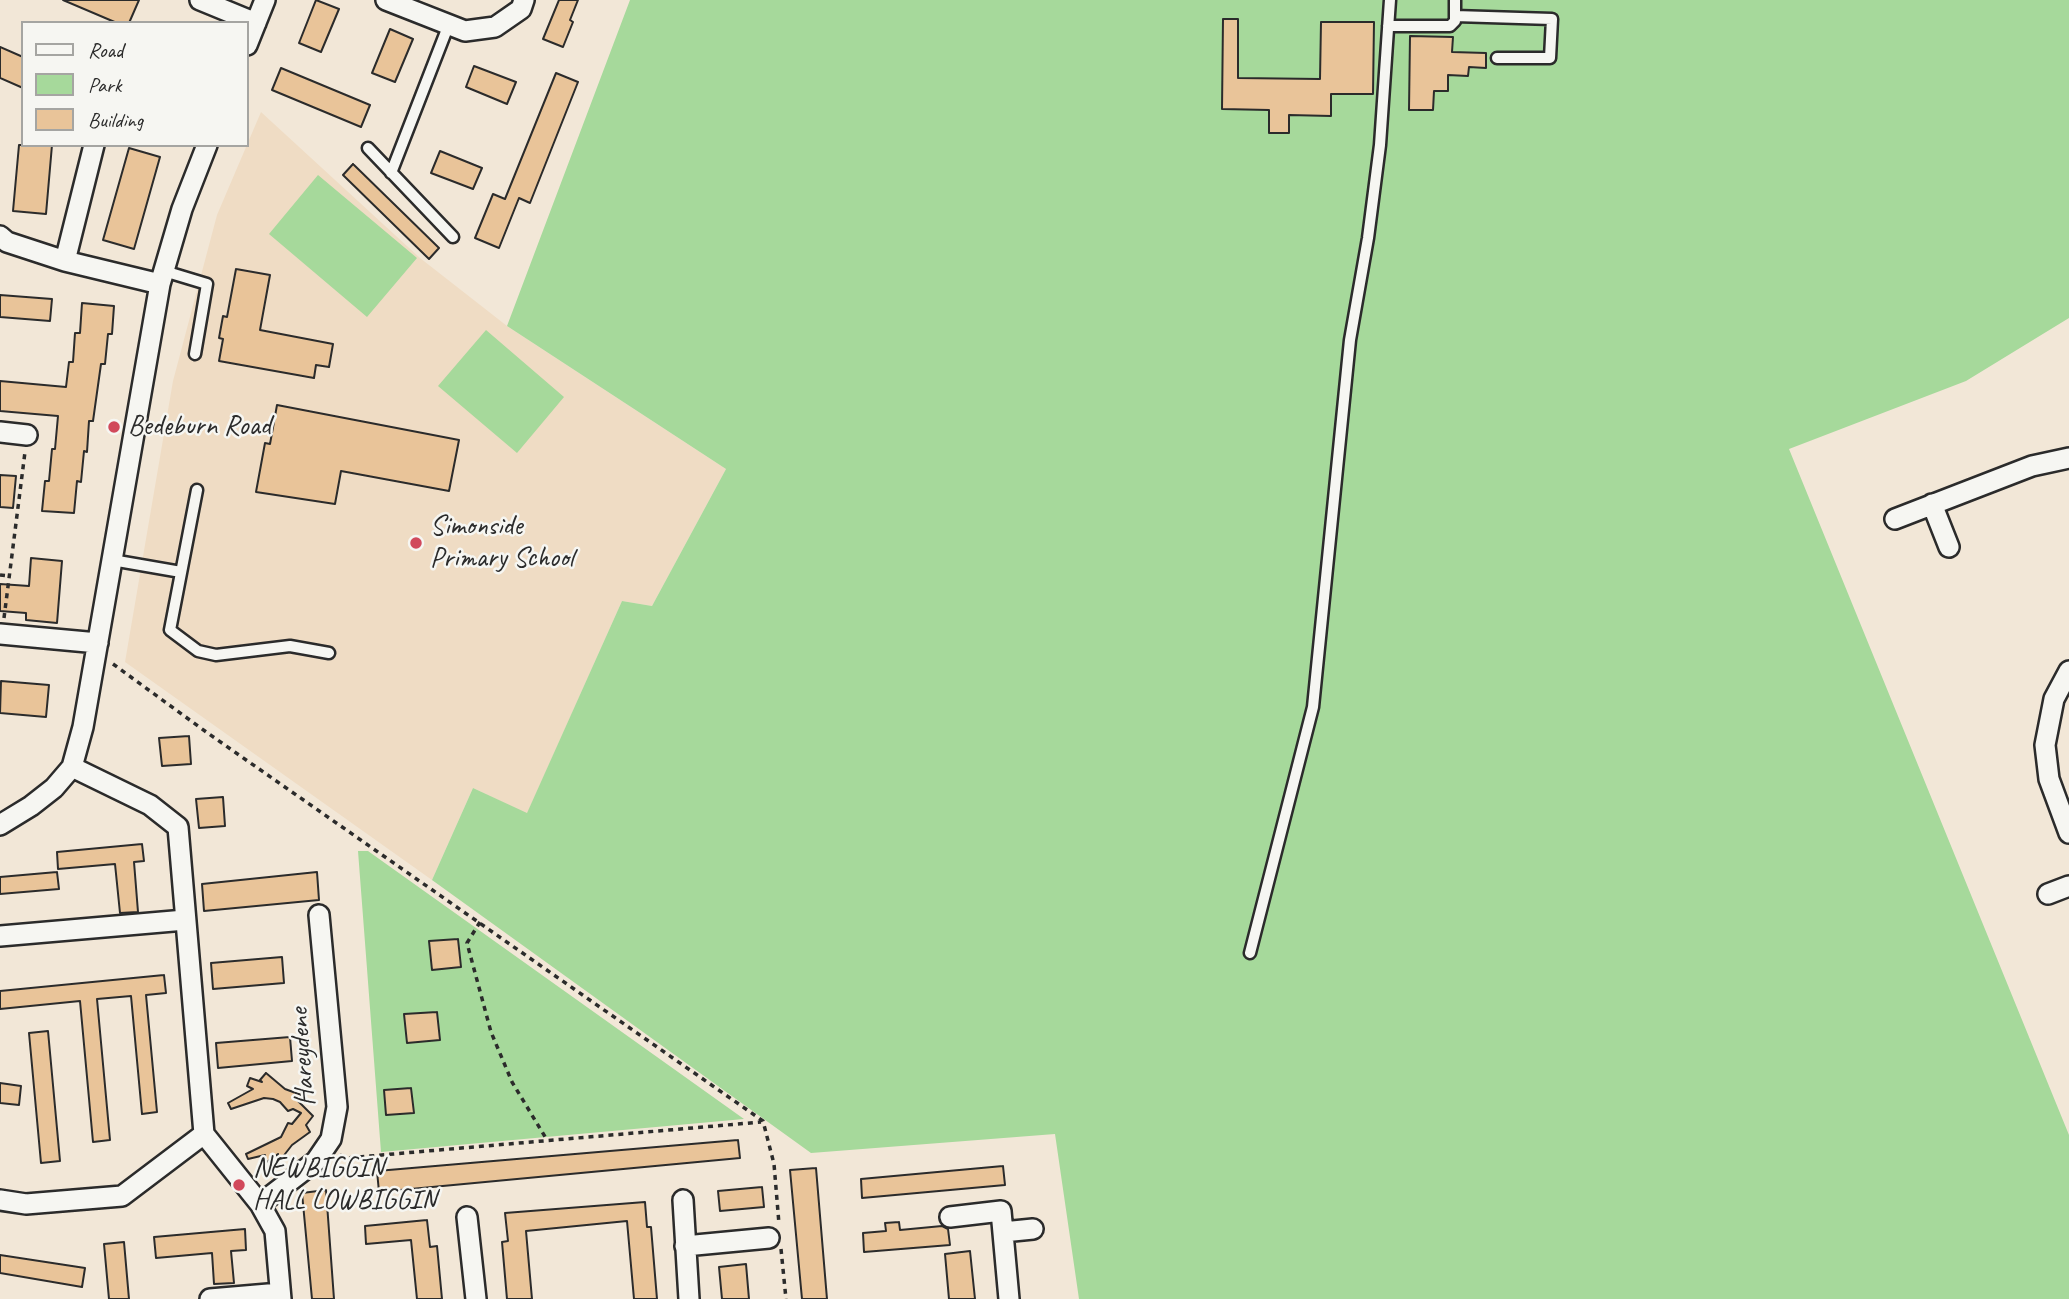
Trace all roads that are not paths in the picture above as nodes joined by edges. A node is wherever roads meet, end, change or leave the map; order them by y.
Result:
1 (200, 0) edge
2 (265, 0) edge
3 (386, 0) edge
4 (524, 0) edge
5 (1390, 0) edge
6 (1455, 0) edge
7 (1455, 16) junction
8 (256, 23) junction
9 (449, 24) junction
10 (1388, 26) junction
11 (248, 43) edge
12 (1497, 58) dead end
13 (94, 147) edge
14 (206, 147) edge
15 (368, 148) dead end
16 (391, 173) junction
17 (0, 236) edge
18 (453, 237) dead end
19 (65, 261) junction
20 (162, 278) junction
21 (194, 354) dead end
22 (0, 432) edge
23 (27, 435) road end
24 (2069, 458) edge
25 (197, 490) dead end
26 (1933, 504) junction
27 (1895, 519) dead end
28 (1949, 547) dead end
29 (112, 560) junction
30 (181, 572) junction
31 (1, 634) edge
32 (96, 652) junction
33 (329, 653) dead end
34 (2069, 671) edge
35 (72, 767) junction
36 (0, 825) edge
37 (2069, 834) edge
38 (2069, 886) edge
39 (2048, 894) dead end
40 (319, 915) dead end
41 (185, 920) junction
42 (0, 936) edge
43 (1250, 953) dead end
44 (204, 1134) junction
45 (0, 1200) edge
46 (683, 1200) dead end
47 (260, 1204) junction
48 (467, 1217) dead end
49 (950, 1217) dead end
50 (1033, 1229) dead end
51 (1003, 1232) junction
52 (777, 1241) road end
53 (685, 1245) junction
54 (281, 1296) edge
55 (210, 1299) edge
56 (476, 1299) edge
57 (689, 1299) edge
58 (1009, 1299) edge

1 - 8 street
2 - 8 street
3 - 9 street
4 - 9 street
5 - 10 lane
6 - 7 lane
7 - 10 lane
7 - 12 lane
8 - 11 street
9 - 16 lane
10 - 43 lane
13 - 19 street
14 - 20 street
15 - 16 lane
16 - 18 lane
17 - 19 street
19 - 20 street
20 - 21 lane
20 - 29 street
22 - 23 street
24 - 26 street
25 - 30 lane
26 - 27 street
26 - 28 street
29 - 30 lane
29 - 32 street
30 - 33 lane
31 - 32 street
32 - 35 street
34 - 37 street
35 - 36 street
35 - 41 street
38 - 39 street
40 - 47 street, Hareydene
41 - 42 street
41 - 44 street
44 - 45 street
44 - 47 street
46 - 53 street
47 - 54 street
48 - 56 street
49 - 51 street
50 - 51 street
51 - 58 street
52 - 53 street
53 - 57 street
54 - 55 street

